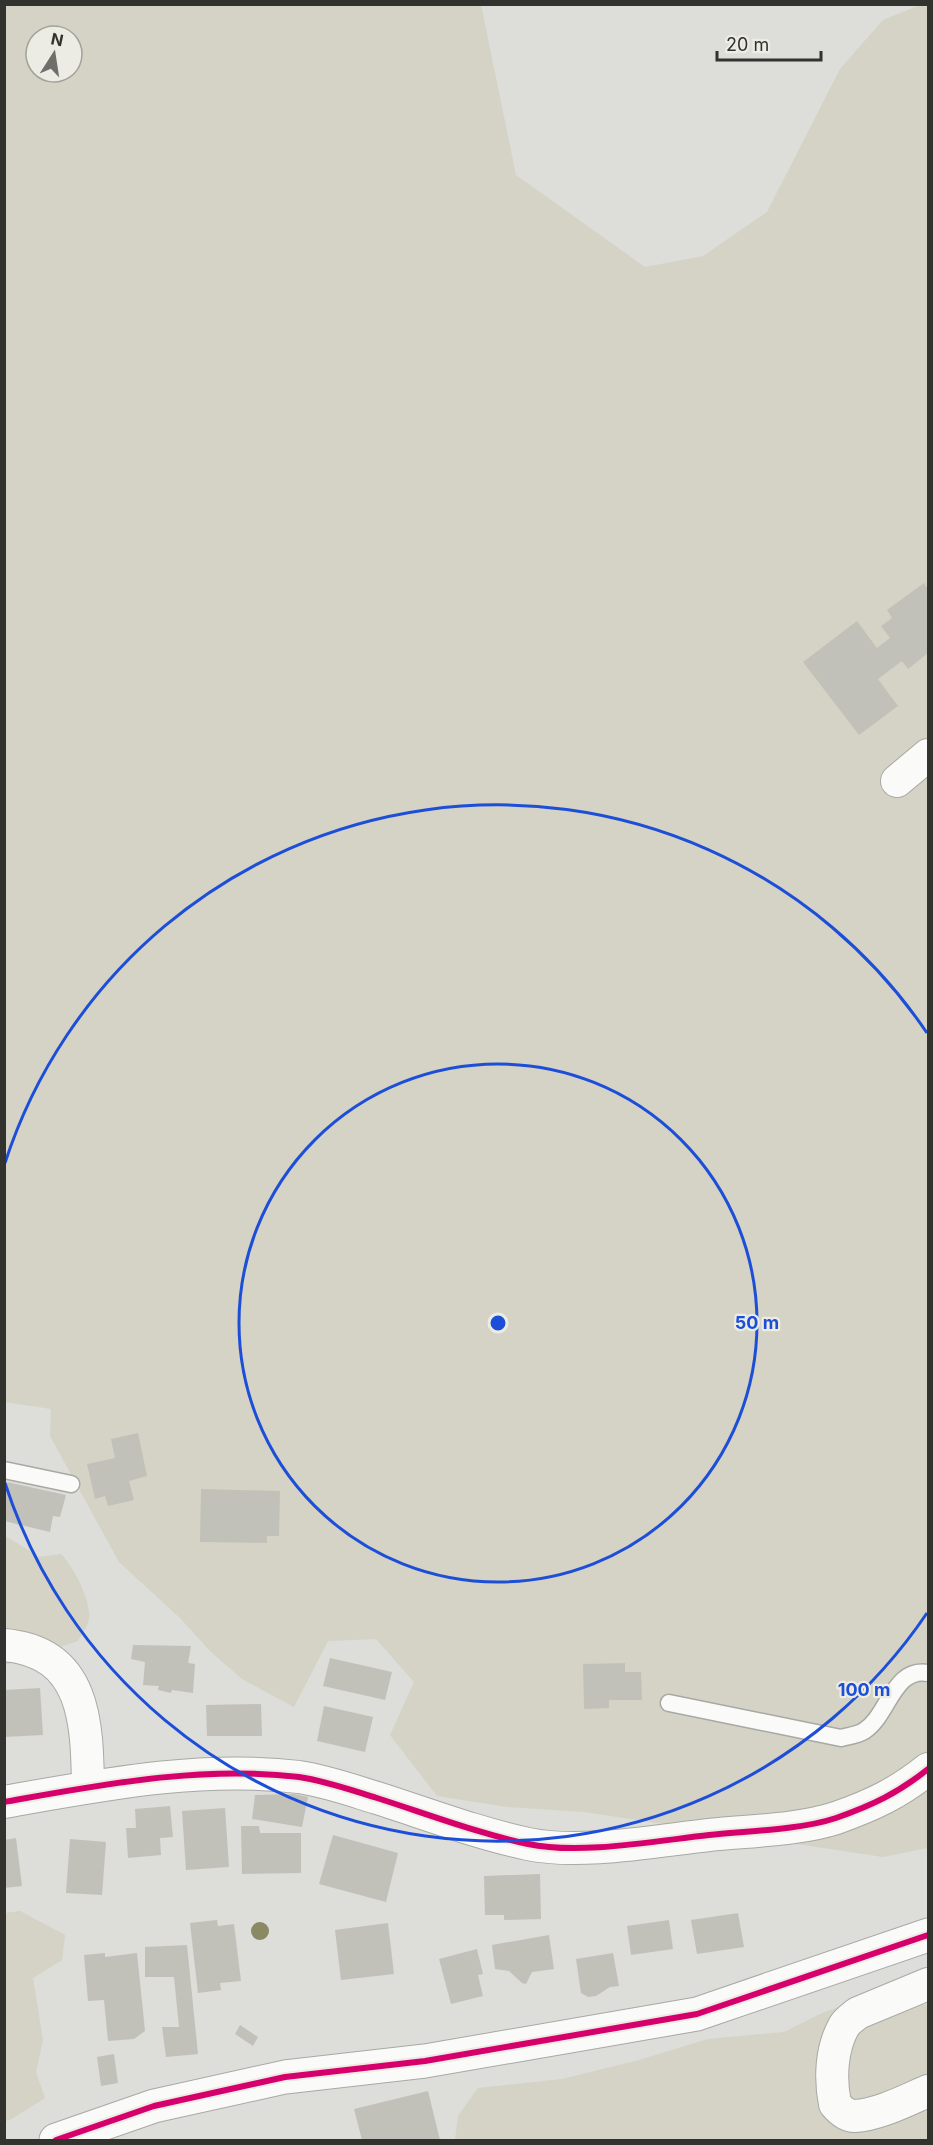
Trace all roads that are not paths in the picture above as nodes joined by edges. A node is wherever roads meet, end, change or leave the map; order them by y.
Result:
1 (928, 755) edge
2 (897, 781) dead end
3 (4, 1470) edge
4 (71, 1484) dead end
5 (4, 1645) edge
6 (928, 1673) edge
7 (669, 1703) dead end
8 (928, 1769) edge
9 (88, 1787) junction
10 (4, 1802) edge
11 (928, 1935) edge
12 (928, 1984) edge
13 (928, 2091) edge
14 (56, 2140) edge

1 - 2 street
3 - 4 lane
5 - 9 street
6 - 7 lane
8 - 9 street
9 - 10 street
11 - 14 street
12 - 13 street

